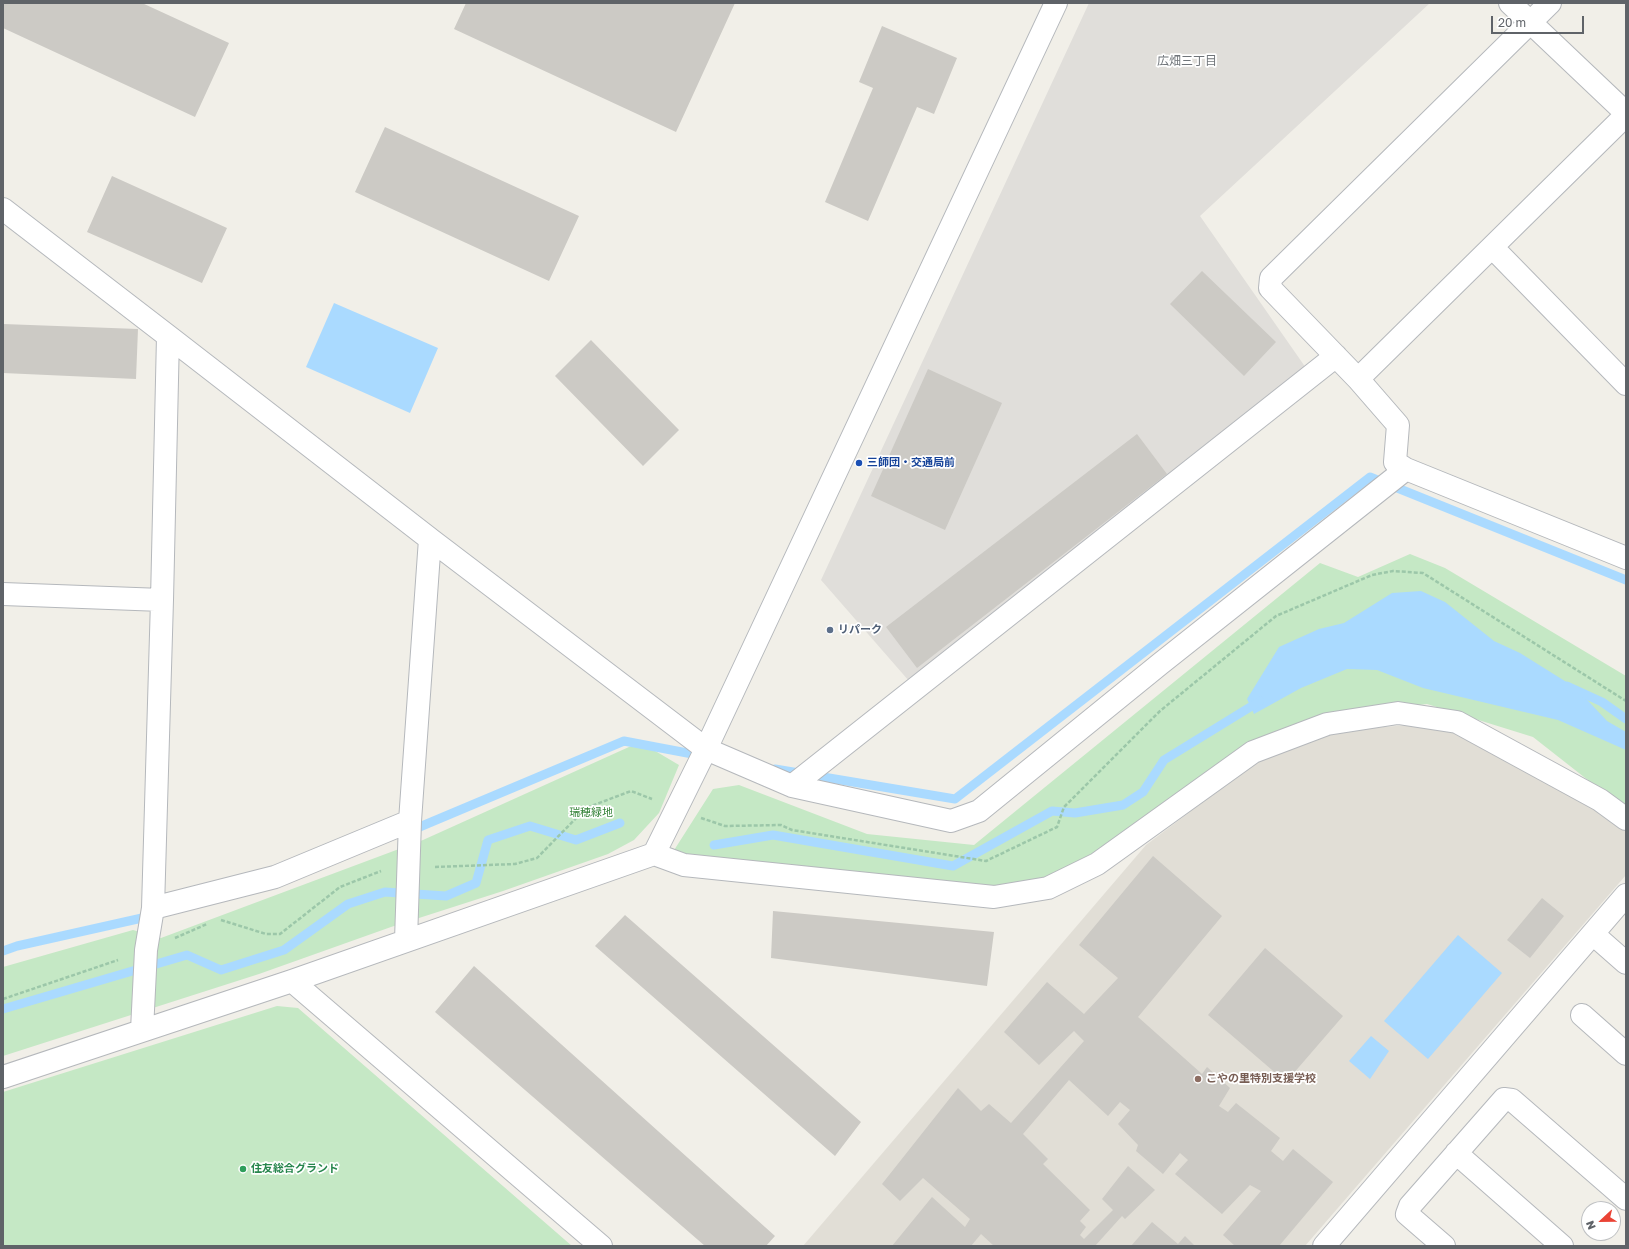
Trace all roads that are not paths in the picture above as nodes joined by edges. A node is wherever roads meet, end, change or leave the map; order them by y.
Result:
1 (1056, 3) edge
2 (1510, 3) edge
3 (1550, 3) edge
4 (1530, 23) junction
5 (1626, 114) edge
6 (3, 209) edge
7 (1493, 248) junction
8 (168, 336) junction
9 (1336, 356) junction
10 (1358, 379) junction
11 (1626, 384) edge
12 (1406, 469) junction
13 (430, 539) junction
14 (1626, 558) edge
15 (3, 594) edge
16 (162, 600) junction
17 (706, 749) junction
18 (792, 786) junction
19 (1626, 819) edge
20 (410, 821) junction
21 (654, 854) junction
22 (1626, 896) edge
23 (153, 908) junction
24 (1593, 934) junction
25 (406, 940) junction
26 (1626, 963) edge
27 (292, 981) junction
28 (1582, 1015) dead end
29 (142, 1030) junction
30 (1626, 1054) edge
31 (3, 1077) edge
32 (1456, 1153) junction
33 (1626, 1199) edge
34 (601, 1246) edge
35 (1324, 1246) edge
36 (1444, 1246) edge
37 (1562, 1246) edge

1 - 17 street
2 - 4 street
3 - 4 street
4 - 5 street
4 - 9 street
5 - 7 street
6 - 8 street
7 - 10 street
7 - 11 street
8 - 13 street
8 - 16 street
9 - 10 street
9 - 18 street
10 - 12 street
12 - 14 street
12 - 18 street
13 - 17 street
13 - 20 street
15 - 16 street
16 - 23 street
17 - 18 street
17 - 21 street
19 - 21 street
20 - 23 street
20 - 25 street
21 - 25 street
22 - 24 street
23 - 29 street
24 - 26 street
24 - 35 street
25 - 27 street
27 - 29 street
27 - 34 street
28 - 30 street
29 - 31 street
32 - 33 street
32 - 36 street
32 - 37 street

